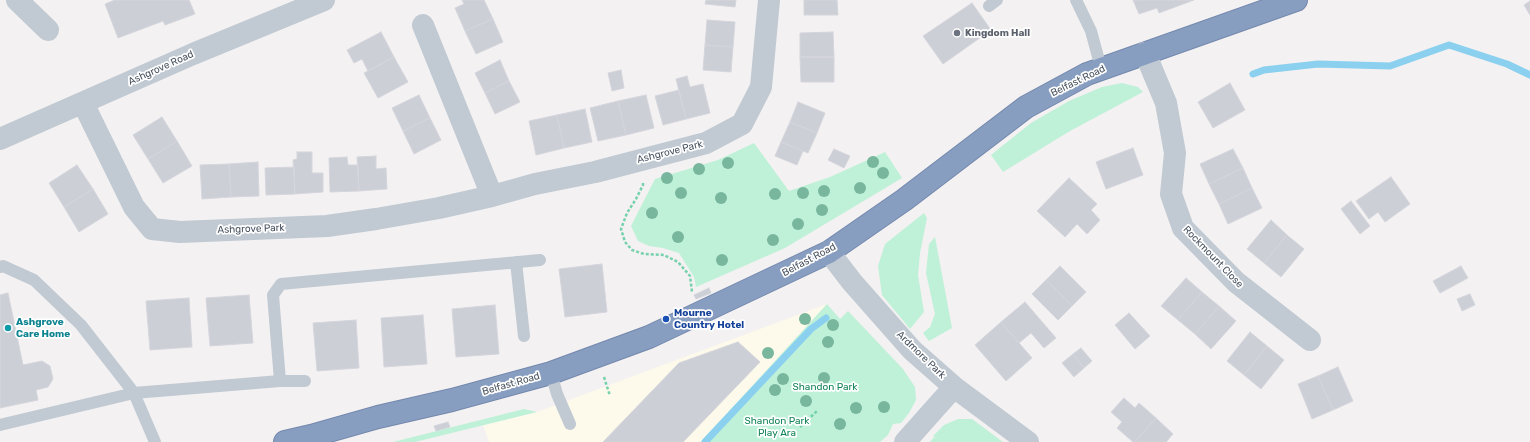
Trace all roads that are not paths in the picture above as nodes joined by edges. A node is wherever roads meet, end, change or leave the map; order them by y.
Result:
1 (324, 0) edge
2 (768, 0) edge
3 (1076, 0) edge
4 (1296, 0) edge
5 (28, 4) edge
6 (423, 25) dead end
7 (48, 30) dead end
8 (1145, 53) junction
9 (1101, 68) junction
10 (83, 102) junction
11 (0, 139) edge
12 (492, 196) junction
13 (829, 252) junction
14 (540, 260) dead end
15 (516, 262) junction
16 (0, 267) edge
17 (524, 336) dead end
18 (1310, 340) dead end
19 (550, 373) junction
20 (280, 381) junction
21 (305, 381) dead end
22 (954, 387) junction
23 (134, 393) junction
24 (570, 424) dead end
25 (0, 425) edge
26 (293, 441) edge
27 (155, 442) edge
28 (905, 442) edge
29 (1028, 442) edge

1 - 10 street, Ashgrove Road
2 - 12 street, Ashgrove Park
3 - 9 lane
4 - 8 highway, Belfast Road
5 - 7 street
6 - 12 street
8 - 9 highway, Belfast Road
8 - 18 street, Rockmount Close
9 - 13 highway, Belfast Road
10 - 11 street, Ashgrove Road
10 - 12 street, Ashgrove Park
13 - 19 highway, Belfast Road
13 - 22 street, Ardmore Park
14 - 15 lane
15 - 17 lane
15 - 20 lane
16 - 23 lane
19 - 24 lane
19 - 26 highway, Belfast Road
20 - 21 lane
20 - 23 lane
22 - 28 street
22 - 29 street, Ardmore Park
23 - 25 lane
23 - 27 lane

